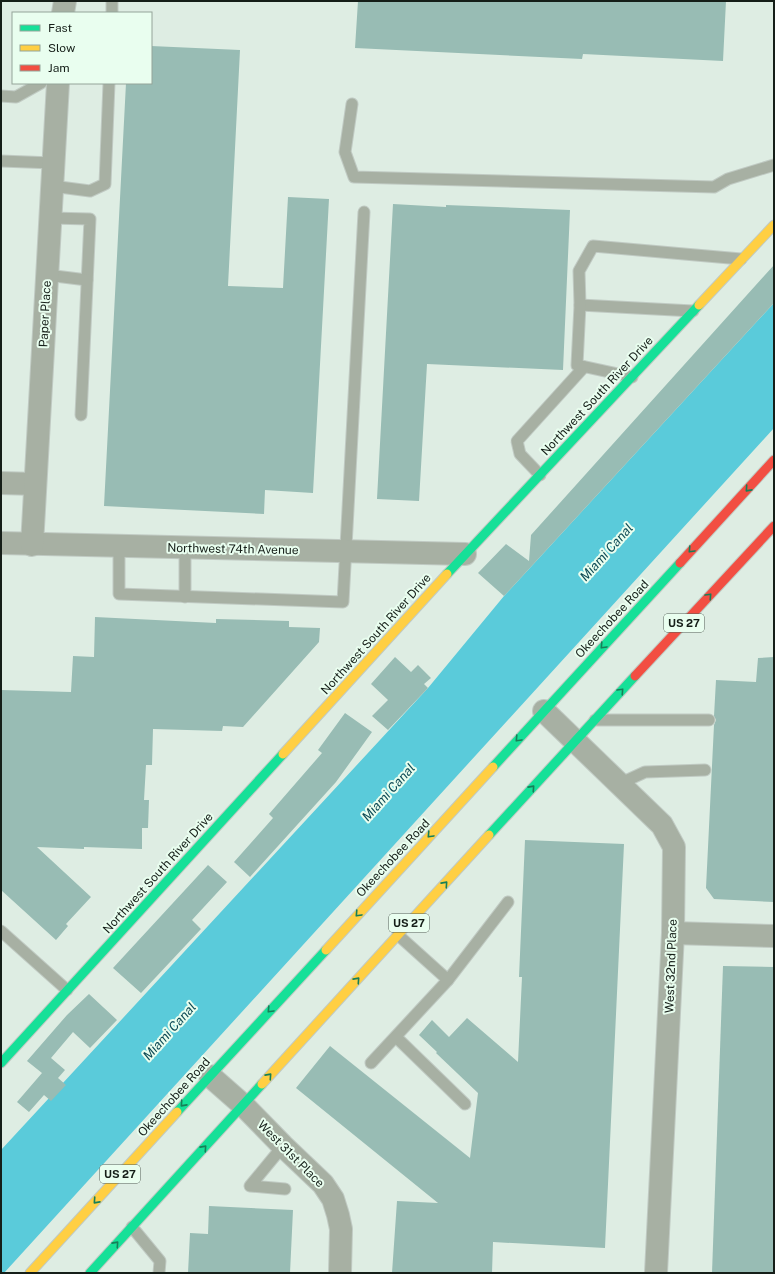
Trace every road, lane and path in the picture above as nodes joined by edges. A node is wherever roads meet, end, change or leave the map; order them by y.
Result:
1 (65, 1) edge
2 (112, 1) edge
3 (64, 12) edge
4 (112, 12) edge
5 (39, 84) edge
6 (58, 84) edge
7 (109, 84) edge
8 (1, 96) edge
9 (352, 104) dead end
10 (1, 160) edge
11 (53, 163) junction
12 (774, 165) edge
13 (52, 186) junction
14 (364, 212) dead end
15 (51, 218) junction
16 (774, 225) edge
17 (742, 259) junction
18 (47, 275) junction
19 (87, 280) junction
20 (580, 305) junction
21 (693, 311) junction
22 (584, 367) junction
23 (632, 377) junction
24 (81, 415) dead end
25 (774, 460) edge
26 (540, 475) junction
27 (1, 483) edge
28 (35, 484) junction
29 (774, 526) edge
30 (1, 544) edge
31 (32, 545) junction
32 (119, 546) junction
33 (184, 548) junction
34 (346, 552) junction
35 (465, 554) junction
36 (185, 596) junction
37 (544, 711) junction
38 (594, 720) junction
39 (709, 720) dead end
40 (574, 741) junction
41 (705, 770) dead end
42 (620, 784) junction
43 (508, 902) dead end
44 (1, 931) edge
45 (673, 933) junction
46 (398, 935) junction
47 (774, 936) edge
48 (448, 980) junction
49 (67, 990) junction
50 (396, 1037) junction
51 (1, 1063) edge
52 (371, 1064) dead end
53 (210, 1076) junction
54 (465, 1104) dead end
55 (243, 1105) junction
56 (283, 1146) junction
57 (285, 1189) dead end
58 (132, 1227) junction
59 (30, 1273) edge
60 (90, 1273) edge
61 (159, 1273) edge
62 (340, 1273) edge
63 (656, 1273) edge

1 - 3 street
2 - 4 lane
5 - 8 lane
6 - 11 street, Paper Place
7 - 13 lane
9 - 12 lane
10 - 11 lane
11 - 13 street, Paper Place
13 - 15 street, Paper Place
14 - 34 lane
15 - 18 street, Paper Place
15 - 19 lane
16 - 17 main road, Northwest South River Drive
17 - 20 lane
17 - 21 main road, Northwest South River Drive
18 - 19 lane
18 - 28 street, Paper Place
19 - 24 lane
20 - 21 lane
20 - 22 lane
21 - 23 main road, Northwest South River Drive
22 - 23 lane
22 - 26 lane
23 - 26 main road, Northwest South River Drive
25 -> 37 main road, Okeechobee Road / US 27
26 - 35 main road, Northwest South River Drive
27 - 28 street
28 - 31 street, Paper Place
38 -> 29 main road, US 27
30 - 31 street, Northwest 74th Avenue
31 - 32 street, Northwest 74th Avenue
32 - 33 street, Northwest 74th Avenue
32 - 36 lane
33 - 34 street, Northwest 74th Avenue
33 - 36 lane
34 - 35 street, Northwest 74th Avenue
34 - 36 lane
35 - 49 main road, Northwest South River Drive
37 - 40 street, West 32nd Place
37 -> 53 main road, Okeechobee Road / US 27
38 - 39 lane
38 - 40 main road, US 27
40 - 42 street, West 32nd Place
46 -> 40 main road, US 27
41 - 42 lane
42 - 45 street, West 32nd Place
43 - 48 lane
44 - 49 lane
45 - 47 street
45 - 63 street, West 32nd Place
46 - 48 lane
55 -> 46 main road, US 27
48 - 50 lane
49 - 51 main road, Northwest South River Drive
50 - 52 lane
50 - 54 lane
53 - 55 street, West 31st Place
53 -> 59 main road, Okeechobee Road / US 27
55 - 56 street, West 31st Place
58 -> 55 main road, US 27
56 - 57 lane
56 - 62 street, West 31st Place
60 -> 58 main road, US 27
58 - 61 lane

